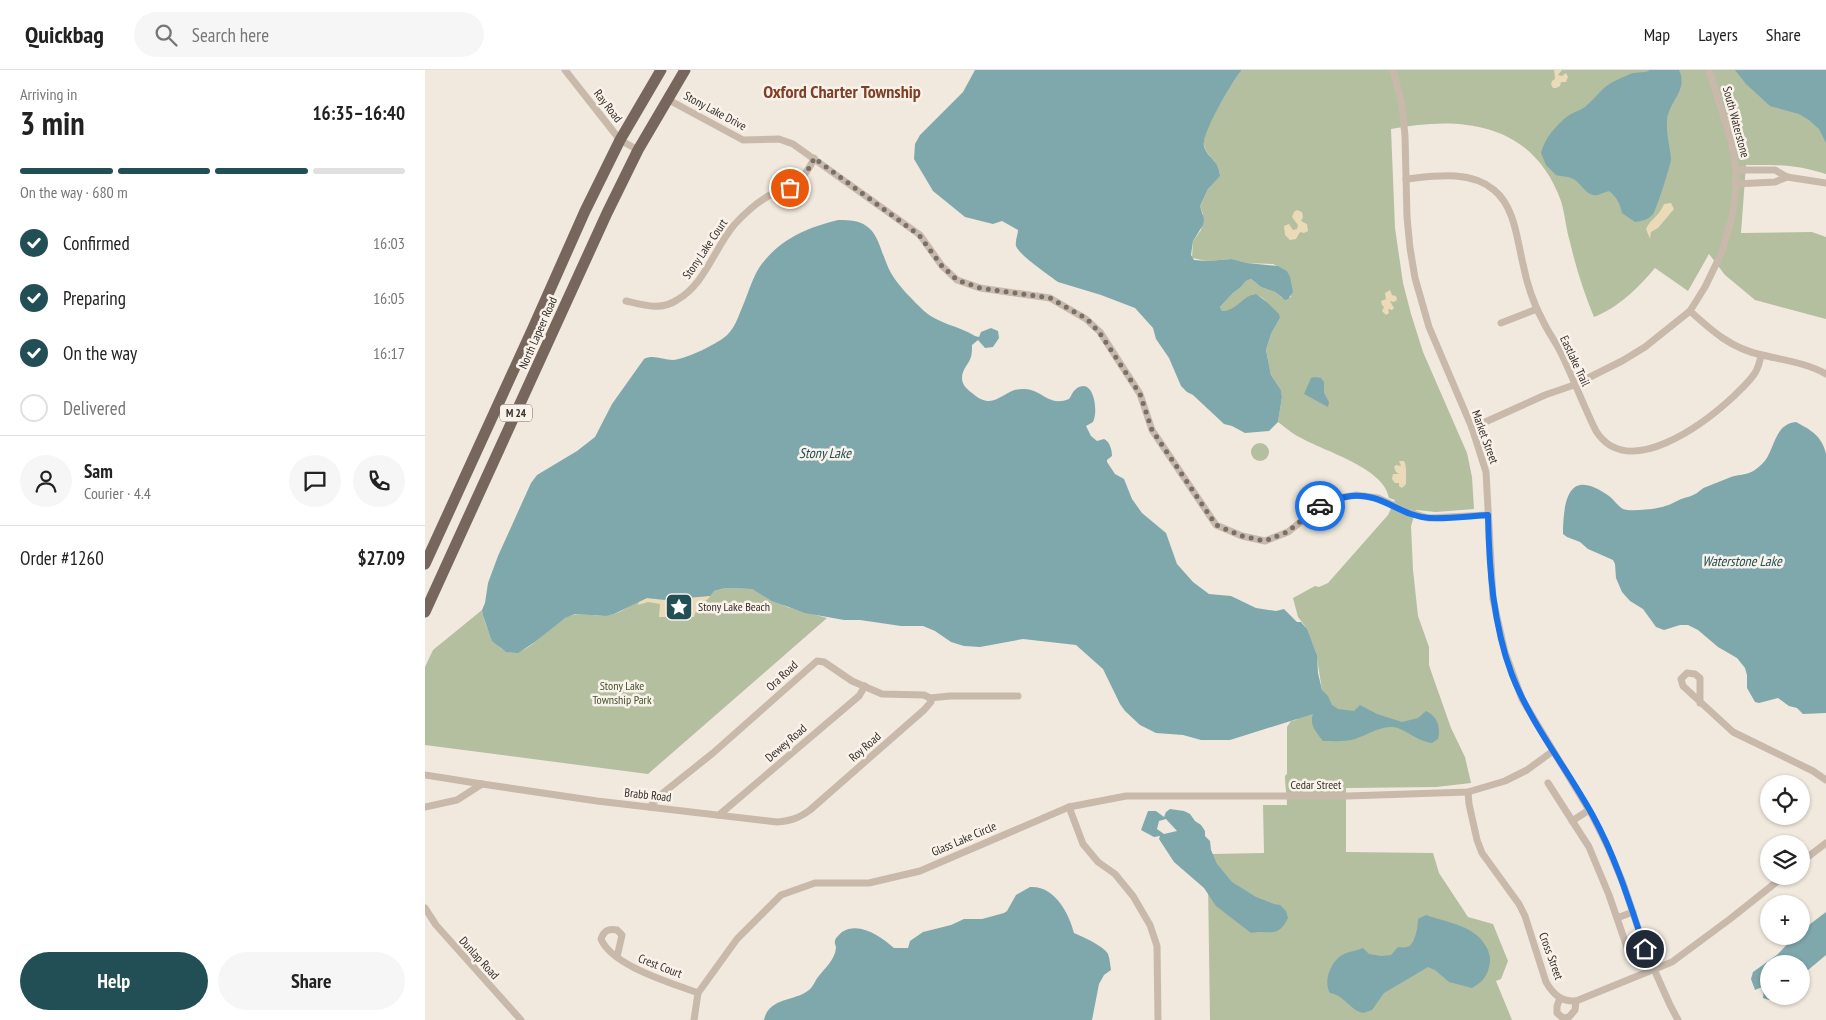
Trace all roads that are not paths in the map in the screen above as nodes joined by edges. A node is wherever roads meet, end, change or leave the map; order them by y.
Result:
1 (565, 70) edge
2 (661, 70) edge
3 (685, 70) edge
4 (1393, 70) edge
5 (1709, 70) edge
6 (667, 99) junction
7 (620, 140) junction
8 (638, 150) junction
9 (814, 158) junction
10 (1737, 170) junction
11 (1787, 177) junction
12 (1406, 179) junction
13 (1826, 183) edge
14 (1735, 184) junction
15 (626, 301) dead end
16 (1537, 309) junction
17 (1690, 311) junction
18 (1501, 323) dead end
19 (533, 328) junction
20 (550, 339) junction
21 (1761, 355) junction
22 (1826, 374) edge
23 (1574, 385) junction
24 (1472, 428) junction
25 (1488, 515) junction
26 (425, 564) edge
27 (425, 612) edge
28 (865, 686) junction
29 (1018, 696) dead end
30 (930, 698) junction
31 (1700, 702) dead end
32 (1553, 751) junction
33 (425, 775) edge
34 (1826, 780) edge
35 (1548, 783) dead end
36 (482, 784) junction
37 (1468, 792) junction
38 (425, 807) edge
39 (650, 807) junction
40 (1069, 807) junction
41 (810, 810) joint
42 (1589, 810) junction
43 (719, 815) junction
44 (1572, 821) junction
45 (1826, 843) edge
46 (1810, 855) edge
47 (1772, 885) edge
48 (425, 908) edge
49 (1633, 912) junction
50 (1617, 918) junction
51 (617, 957) dead end
52 (1631, 959) dead end
53 (1653, 968) junction
54 (697, 993) junction
55 (1560, 998) junction
56 (1576, 1001) junction
57 (521, 1020) edge
58 (694, 1020) edge
59 (1158, 1020) edge
60 (1678, 1020) edge

1 - 7 street, Ray Road
2 - 7 main road, North Lapeer Road / M 24
3 - 6 main road, North Lapeer Road / M 24
4 - 12 street, Market Street
5 - 10 street, South Waterstone
6 - 8 main road, North Lapeer Road / M 24
6 - 9 street, Stony Lake Drive
7 - 8 street, Ray Road
7 - 19 main road, North Lapeer Road / M 24
8 - 20 main road, North Lapeer Road / M 24
9 - 15 street, Stony Lake Court
9 - 25 street, Stony Lake Drive
10 - 11 street
10 - 14 street, South Waterstone
11 - 13 street
11 - 14 street
12 - 16 street, Eastlake Trail
12 - 24 street, Market Street
14 - 17 street, South Waterstone
16 - 18 street
16 - 23 street, Eastlake Trail
17 - 21 street
17 - 23 street, South Waterstone
19 - 20 main road
19 - 26 main road, North Lapeer Road / M 24
20 - 27 main road, North Lapeer Road / M 24
21 - 22 street
21 - 23 street, Eastlake Trail
23 - 24 street, South Waterstone
24 - 25 street, Market Street
25 - 32 street, Market Street
28 - 30 street, Ora Road
28 - 39 street, Ora Road
28 - 43 street, Dewey Road
29 - 30 street, Ora Road
30 - 41 street, Roy Road
31 - 34 street
32 - 37 street, Cedar Street
32 - 42 street, Market Street
33 - 36 street, Brabb Road
35 - 44 street
36 - 38 street
36 - 39 street, Brabb Road
37 - 40 street, Cedar Street
37 - 55 street, Cross Street
39 - 43 street, Brabb Road
40 - 54 street, Glass Lake Circle
40 - 59 street
41 - 43 street, Brabb Road
42 - 44 street
42 - 49 street, Market Street
44 - 50 street
45 - 46 street
47 - 53 street
48 - 57 street, Dunlap Road
49 - 50 street
49 - 53 street, Market Street
50 - 52 street
51 - 54 street, Crest Court
53 - 56 street
53 - 60 street, Market Street
54 - 58 street
55 - 56 street, Cross Street
55 - 56 street

